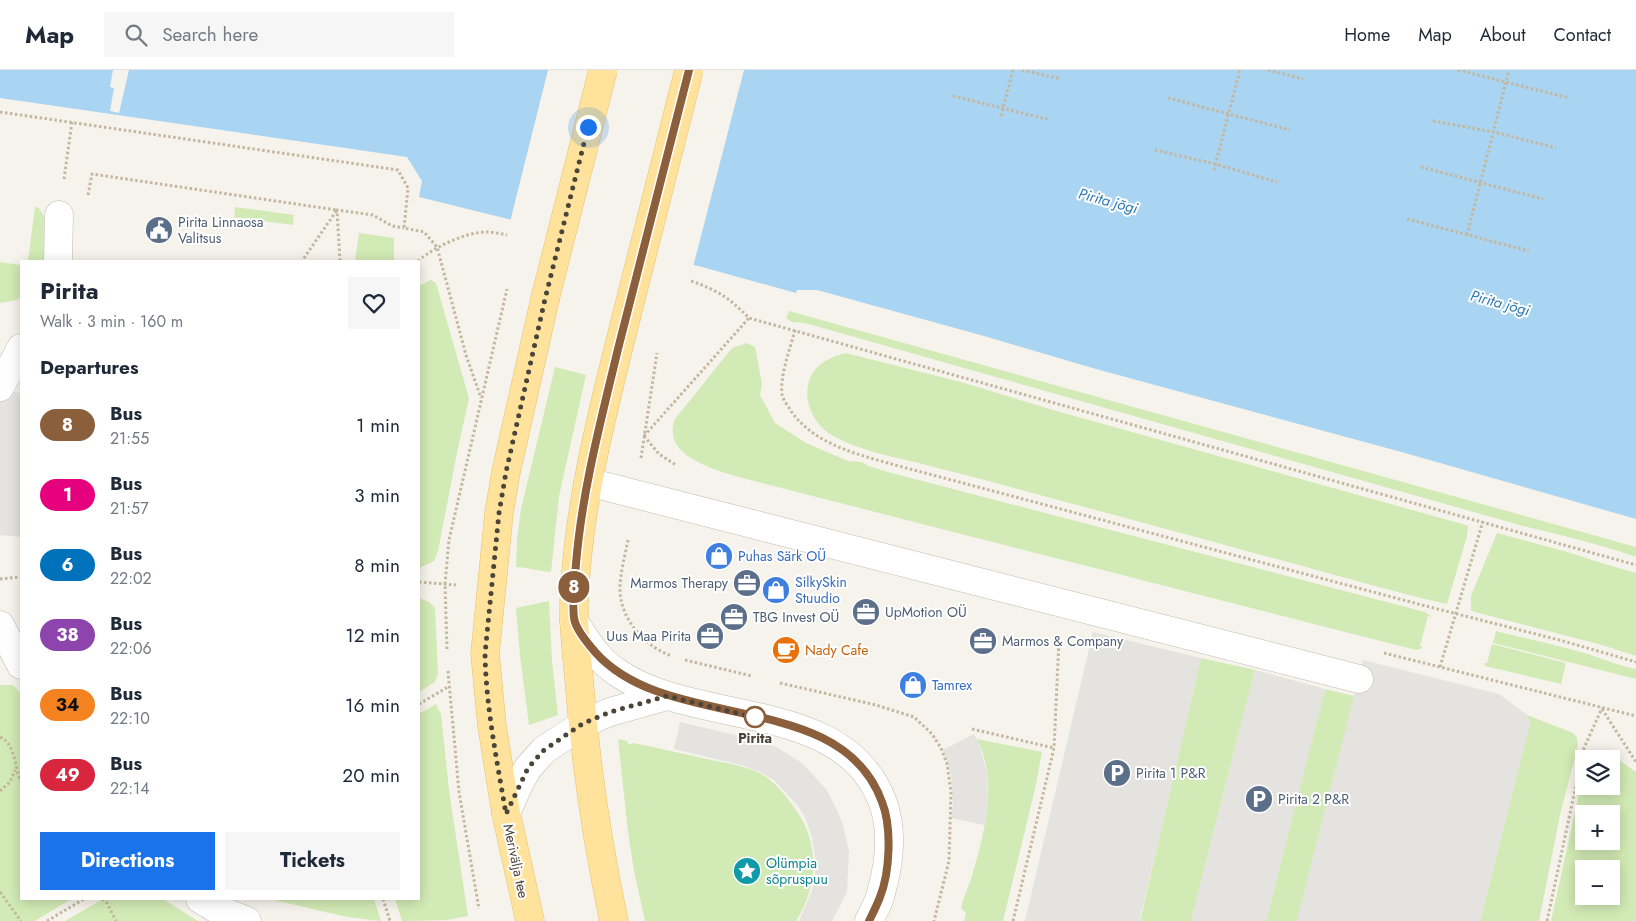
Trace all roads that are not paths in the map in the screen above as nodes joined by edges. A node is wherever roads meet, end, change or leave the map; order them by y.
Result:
1 (603, 70) edge
2 (689, 70) edge
3 (59, 215) road end
4 (58, 260) edge
5 (20, 350) edge
6 (0, 387) edge
7 (588, 482) junction
8 (574, 621) junction
9 (0, 625) edge
10 (0, 661) edge
11 (20, 663) edge
12 (20, 668) edge
13 (1359, 679) dead end
14 (667, 696) junction
15 (582, 724) junction
16 (506, 814) junction
17 (202, 900) edge
18 (247, 921) edge
19 (530, 921) edge
20 (614, 921) edge
21 (869, 921) edge

1 - 16 main road, Merivälja tee, bridge
2 - 7 main road, bridge
3 - 4 street
5 - 6 street
7 - 8 main road
7 - 13 street
8 - 14 street
8 - 15 main road
9 - 11 street
10 - 12 street
14 - 15 street
14 - 21 street
15 - 16 street
15 - 20 main road
16 - 19 main road, Merivälja tee
17 - 18 street

